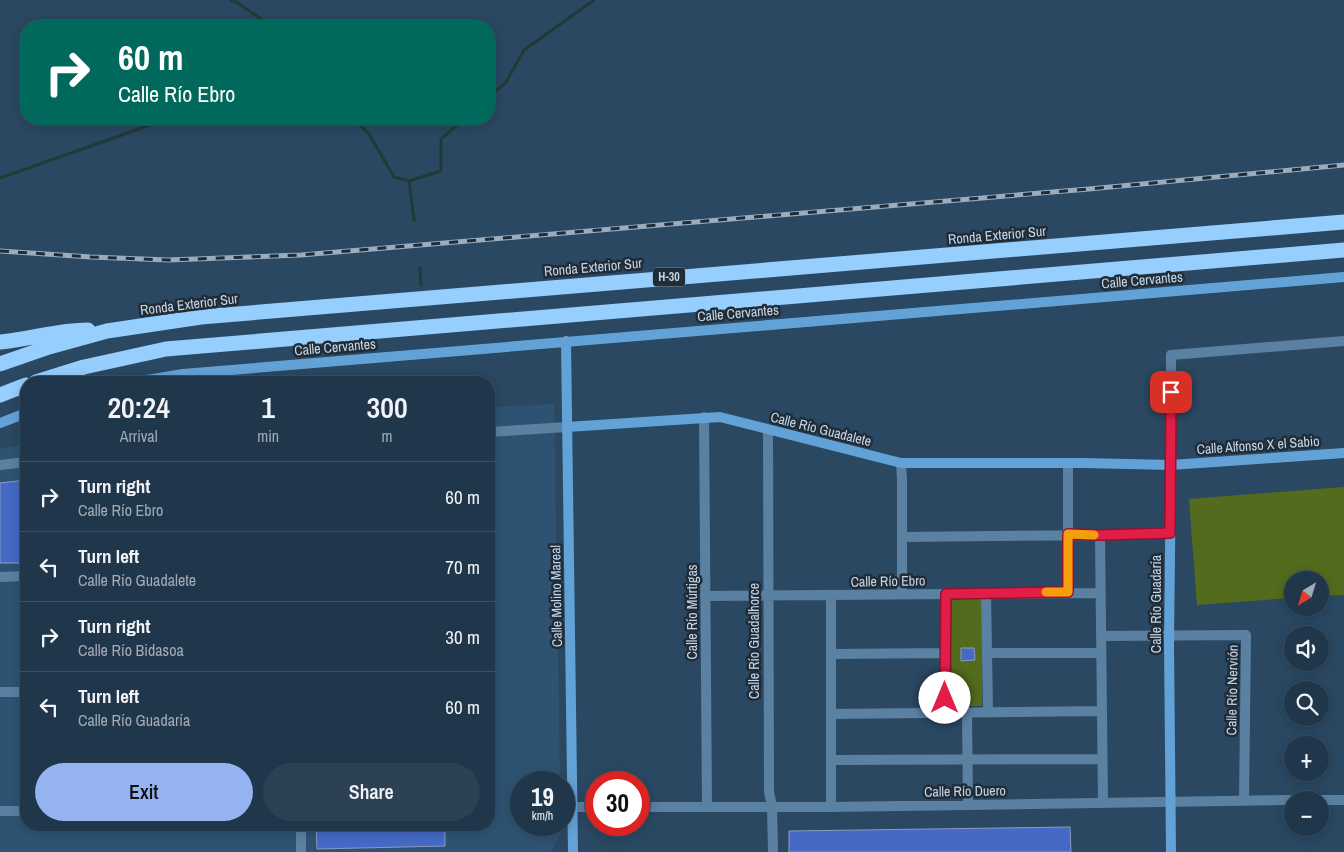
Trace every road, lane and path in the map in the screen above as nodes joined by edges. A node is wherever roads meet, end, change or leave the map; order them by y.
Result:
1 (1344, 222) edge
2 (1344, 250) edge
3 (1344, 278) edge
4 (108, 331) junction
5 (566, 340) junction
6 (1344, 340) edge
7 (0, 342) edge
8 (0, 364) edge
9 (55, 376) edge
10 (171, 376) edge
11 (20, 388) edge
12 (0, 395) edge
13 (20, 415) edge
14 (704, 417) junction
15 (0, 423) edge
16 (567, 427) junction
17 (768, 430) junction
18 (495, 432) edge
19 (1344, 453) edge
20 (20, 463) edge
21 (901, 463) junction
22 (1068, 463) junction
23 (1084, 463) joint
24 (0, 465) edge
25 (1171, 465) junction
26 (1170, 533) junction
27 (1068, 534) junction
28 (1100, 535) junction
29 (902, 536) junction
30 (20, 576) edge
31 (0, 577) edge
32 (1068, 592) junction
33 (1100, 592) junction
34 (986, 593) junction
35 (902, 594) junction
36 (946, 594) junction
37 (831, 595) junction
38 (705, 596) junction
39 (768, 596) junction
40 (1170, 635) junction
41 (1101, 636) junction
42 (945, 653) junction
43 (987, 653) junction
44 (1101, 653) junction
45 (832, 654) junction
46 (0, 692) edge
47 (20, 692) edge
48 (1102, 711) junction
49 (988, 712) junction
50 (831, 714) junction
51 (945, 714) junction
52 (967, 714) junction
53 (967, 759) junction
54 (1102, 759) junction
55 (831, 760) junction
56 (572, 771) edge
57 (1284, 800) edge
58 (1329, 800) edge
59 (1344, 800) edge
60 (1244, 801) junction
61 (1170, 802) junction
62 (1103, 803) junction
63 (968, 805) junction
64 (706, 806) junction
65 (772, 806) junction
66 (650, 807) edge
67 (831, 807) junction
68 (0, 811) edge
69 (20, 811) edge
70 (301, 831) edge
71 (574, 836) edge
72 (301, 852) edge
73 (574, 852) edge
74 (773, 852) edge
75 (1171, 852) edge

1 - 4 highway, Ronda Exterior Sur / H-30
2 - 9 highway, H-30
3 - 5 street, Calle Cervantes
4 - 7 highway
4 - 8 highway, Ronda Exterior Sur / H-30
5 - 10 street, Calle Cervantes
5 - 16 street, Calle Molino Mareal
6 - 25 street, Calle Río Guadaría
11 - 12 highway
13 - 15 street
14 - 16 street, Calle Río Guadalete
14 - 17 street, Calle Río Guadalete
14 - 38 street, Calle Río Múrtigas
16 - 18 street
16 - 56 street, Calle Molino Mareal
17 - 21 street, Calle Río Guadalete
17 - 39 street, Calle Río Guadalhorce
19 - 25 street, Calle Alfonso X el Sabio
20 - 24 street
21 - 22 street, Calle Río Guadalete
21 - 29 street
22 - 23 street, Calle Río Guadalete
22 - 27 street
23 - 25 street, Calle Alfonso X el Sabio
25 - 26 street, Calle Río Guadaría
26 - 28 street
26 - 40 street, Calle Río Guadaría
27 - 28 street
27 - 29 street
27 - 32 street
28 - 33 street
29 - 35 street
30 - 31 street
32 - 33 street, Calle Río Ebro
32 - 34 street, Calle Río Ebro
33 - 41 street
34 - 36 street, Calle Río Ebro
34 - 43 street
35 - 36 street, Calle Río Ebro
35 - 37 street, Calle Río Ebro
36 - 42 street
37 - 39 street, Calle Río Ebro
37 - 45 street
38 - 39 street, Calle Río Ebro
38 - 64 street, Calle Río Múrtigas
39 - 65 street, Calle Río Guadalhorce
40 - 41 street, Calle Río Nervión
40 - 60 street, Calle Río Nervión
40 - 61 street, Calle Río Guadaría
41 - 44 street
42 - 45 street
42 - 51 street
43 - 44 street
43 - 49 street
44 - 48 street
45 - 50 street
46 - 47 street
48 - 49 street
48 - 54 street
49 - 52 street
50 - 51 street
50 - 55 street
51 - 52 street
52 - 53 street
53 - 54 street
53 - 55 street
53 - 63 street
54 - 62 street
55 - 67 street
57 - 60 street, Calle Río Duero
58 - 59 street
60 - 61 street, Calle Río Duero
61 - 62 street, Calle Río Duero
61 - 75 street, Calle Río Guadaría
62 - 63 street, Calle Río Duero
63 - 67 street, Calle Río Duero
64 - 65 street, Calle Río Duero
64 - 66 street, Calle Río Duero
65 - 67 street, Calle Río Duero
65 - 74 street, Calle Río Guadalhorce
68 - 69 street
70 - 72 street
71 - 73 street, Calle Molino Mareal

